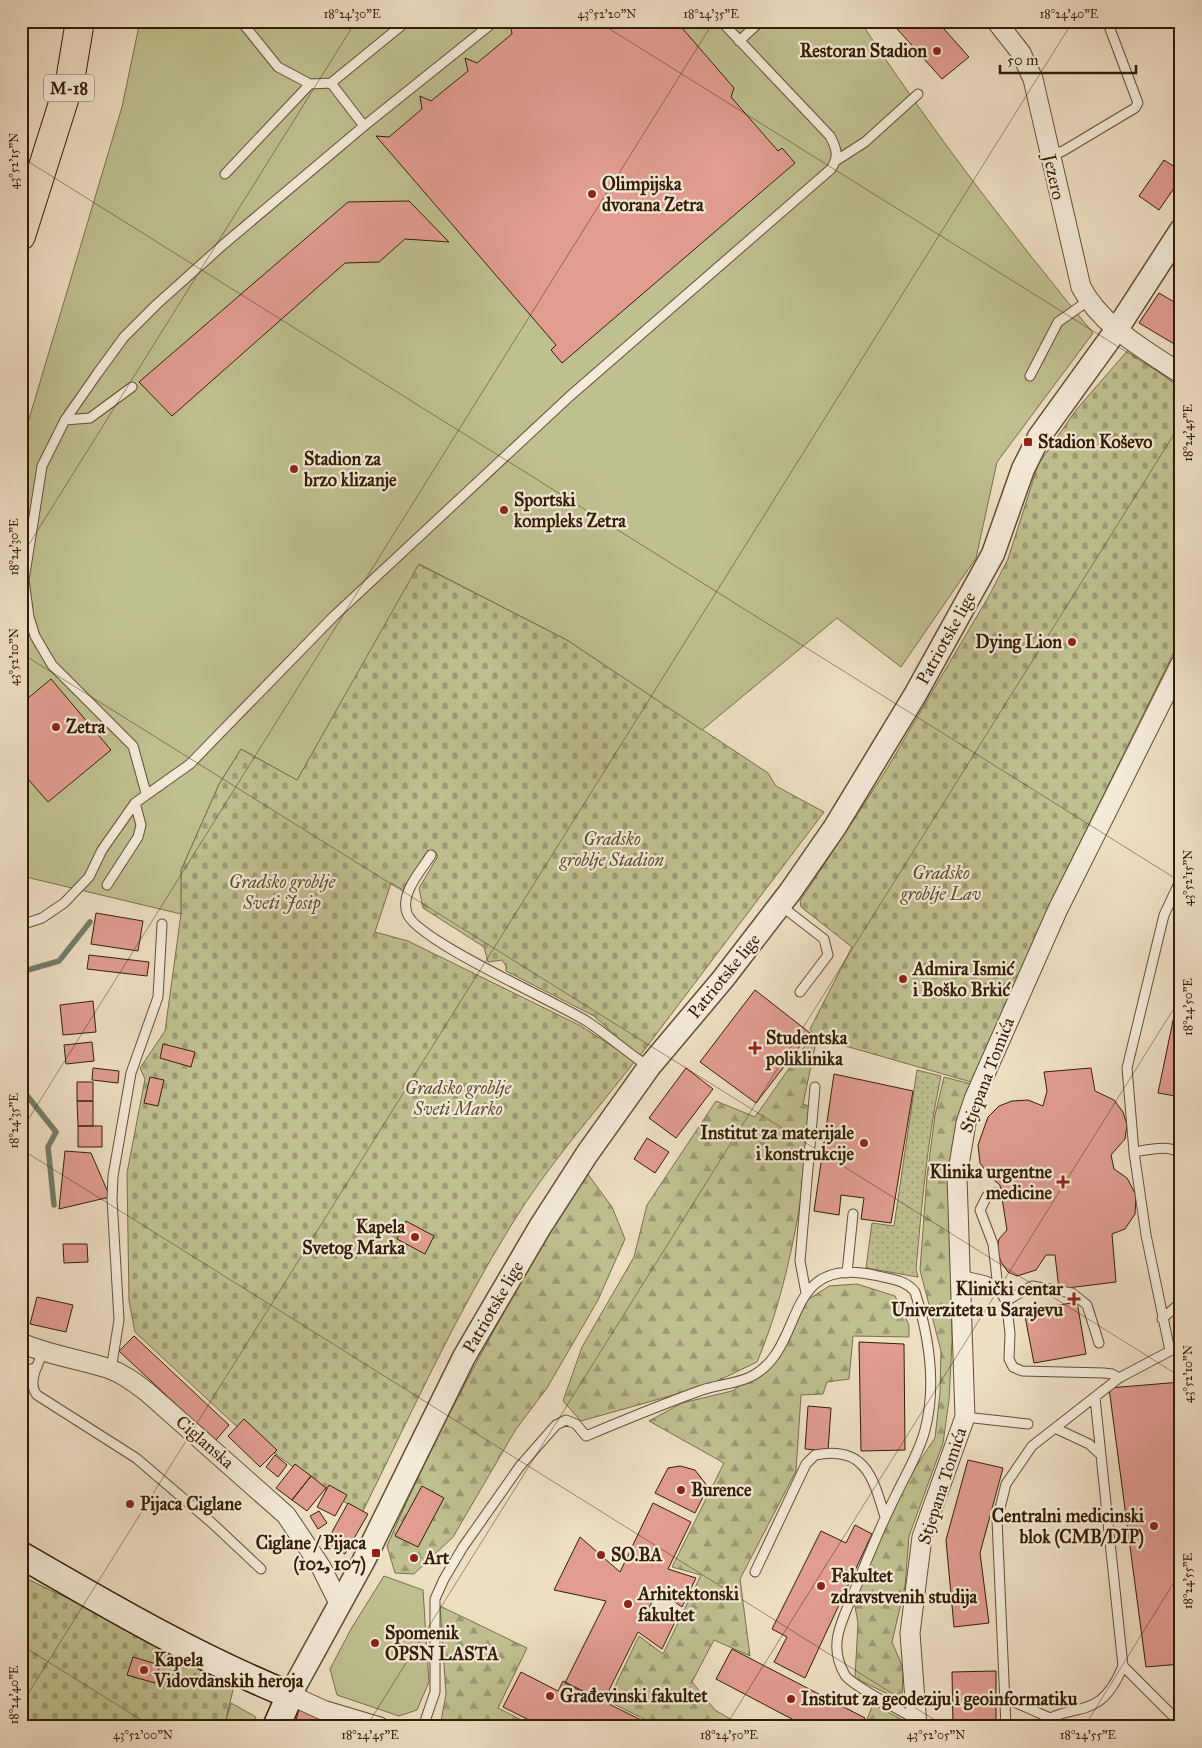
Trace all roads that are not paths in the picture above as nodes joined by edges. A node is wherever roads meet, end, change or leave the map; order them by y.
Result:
1 (80, 21) edge
2 (241, 21) edge
3 (407, 21) edge
4 (495, 21) edge
5 (721, 21) edge
6 (761, 21) edge
7 (996, 21) edge
8 (1106, 21) edge
9 (739, 41) junction
10 (331, 83) junction
11 (310, 84) junction
12 (918, 94) dead end
13 (364, 126) junction
14 (1050, 156) junction
15 (837, 160) junction
16 (225, 174) dead end
17 (1181, 230) edge
18 (21, 236) edge
19 (1088, 300) junction
20 (1117, 330) junction
21 (1181, 374) edge
22 (1030, 376) dead end
23 (132, 386) dead end
24 (65, 420) junction
25 (1181, 663) edge
26 (146, 793) junction
27 (135, 803) junction
28 (431, 855) dead end
29 (1181, 879) edge
30 (107, 885) dead end
31 (780, 904) junction
32 (162, 924) dead end
33 (21, 925) edge
34 (800, 992) dead end
35 (649, 1068) junction
36 (815, 1087) dead end
37 (1134, 1152) junction
38 (1181, 1154) edge
39 (1002, 1194) dead end
40 (853, 1214) dead end
41 (847, 1274) junction
42 (960, 1276) junction
43 (998, 1288) junction
44 (806, 1293) junction
45 (1006, 1301) junction
46 (1181, 1302) edge
47 (1162, 1319) junction
48 (21, 1343) edge
49 (1098, 1343) dead end
50 (1181, 1343) edge
51 (1170, 1351) junction
52 (40, 1359) junction
53 (111, 1370) junction
54 (21, 1373) edge
55 (1119, 1378) junction
56 (1095, 1398) junction
57 (965, 1417) junction
58 (1028, 1424) dead end
59 (1057, 1428) junction
60 (1101, 1455) junction
61 (885, 1517) junction
62 (21, 1555) edge
63 (261, 1568) dead end
64 (755, 1572) dead end
65 (339, 1603) junction
66 (1123, 1666) junction
67 (290, 1695) junction
68 (1005, 1698) junction
69 (1048, 1717) junction
70 (916, 1723) edge
71 (1181, 1724) edge
72 (281, 1725) edge
73 (380, 1727) edge
74 (423, 1727) edge
75 (1006, 1727) edge
76 (1036, 1727) edge

1 - 18 main road, M-18
2 - 11 lane
3 - 10 lane
4 - 13 lane
5 - 9 lane
6 - 9 lane
7 - 14 street, Jezero
8 - 14 lane
9 - 15 lane
10 - 11 lane
10 - 13 lane
11 - 16 lane
12 - 15 lane
13 - 24 lane
14 - 19 street, Jezero
15 - 26 lane
17 - 20 street, Patriotske lige
19 - 20 street, Jezero
19 - 22 lane
20 - 21 street
20 - 31 street, Patriotske lige
23 - 24 lane
24 - 26 lane
25 - 42 street, Stjepana Tomića
26 - 27 lane
27 - 30 lane
27 - 33 lane
28 - 35 lane
29 - 37 lane
31 - 34 lane
31 - 35 street, Patriotske lige
32 - 53 lane
35 - 65 street, Patriotske lige
36 - 44 lane
37 - 38 lane
37 - 47 lane
39 - 43 lane
40 - 41 lane
41 - 44 lane
41 - 61 lane
42 - 43 lane
42 - 57 street, Stjepana Tomića
43 - 45 lane
44 - 74 lane
45 - 49 lane
45 - 55 lane
46 - 47 lane
47 - 51 lane
48 - 52 street, Ciglanska
50 - 51 lane
51 - 55 lane
52 - 53 street, Ciglanska
52 - 54 lane
52 - 63 lane
53 - 65 street, Ciglanska
55 - 56 lane
56 - 59 lane
56 - 60 lane
57 - 58 lane
57 - 70 street, Stjepana Tomića
59 - 60 lane
59 - 68 lane
60 - 66 lane
61 - 64 lane
61 - 70 lane
62 - 67 main road
65 - 67 street, Patriotske lige
66 - 69 lane
66 - 71 lane
67 - 72 main road, Patriotske lige
67 - 73 street
68 - 69 lane
68 - 75 lane
69 - 76 lane

